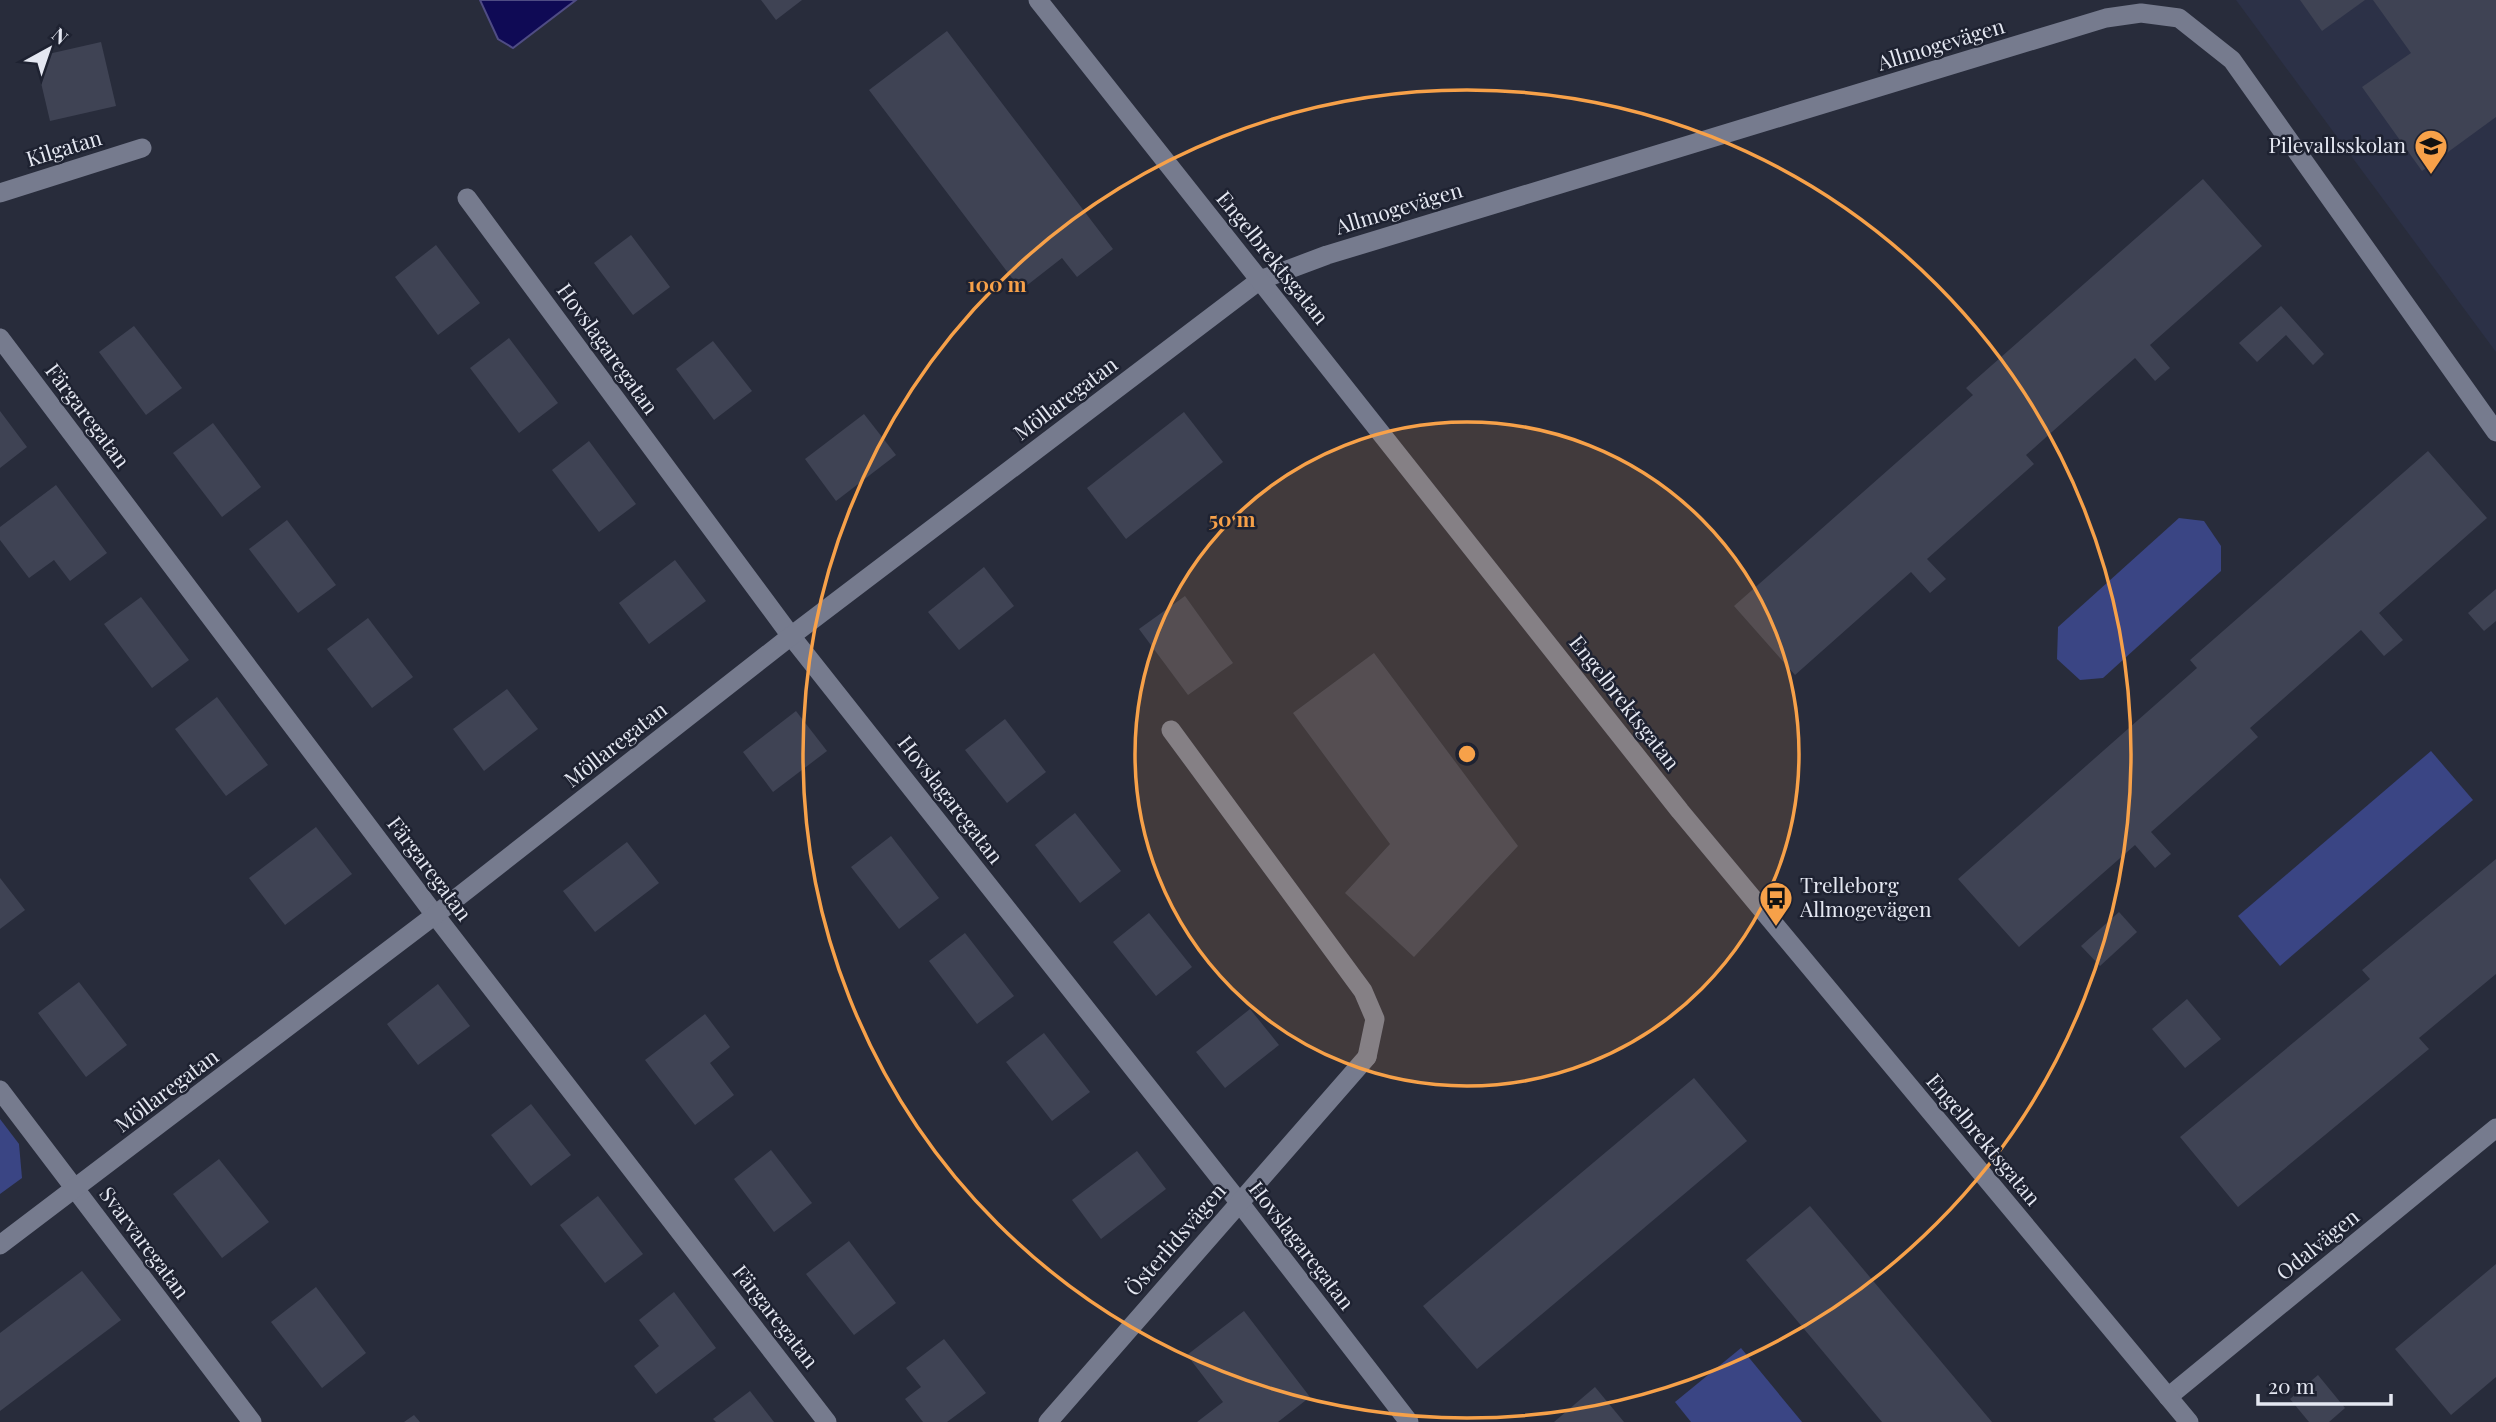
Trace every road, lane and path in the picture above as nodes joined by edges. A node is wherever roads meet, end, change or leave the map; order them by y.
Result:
1 (1038, 0) edge
2 (142, 148) dead end
3 (0, 193) edge
4 (467, 198) dead end
5 (1260, 280) junction
6 (0, 338) edge
7 (2496, 432) edge
8 (791, 636) junction
9 (1171, 730) dead end
10 (435, 915) junction
11 (0, 1090) edge
12 (2496, 1128) edge
13 (75, 1190) junction
14 (1239, 1202) junction
15 (0, 1245) edge
16 (2168, 1397) junction
17 (252, 1422) edge
18 (827, 1422) edge
19 (1048, 1422) edge
20 (1409, 1422) edge
21 (2189, 1422) edge

1 - 5 street, Engelbrektsgatan
2 - 3 street, Kilgatan
4 - 8 street, Hovslagaregatan
5 - 7 street, Allmogevägen
5 - 8 street, Möllaregatan
5 - 16 street, Engelbrektsgatan
6 - 10 street, Färgaregatan
8 - 10 street, Möllaregatan
8 - 14 street, Hovslagaregatan
9 - 14 street, Österlidsvägen
10 - 13 street, Möllaregatan
10 - 18 street, Färgaregatan
11 - 13 street, Svarvaregatan
12 - 16 street, Odalvägen
13 - 15 street, Möllaregatan
13 - 17 street, Svarvaregatan
14 - 19 street, Österlidsvägen
14 - 20 street, Hovslagaregatan
16 - 21 street, Engelbrektsgatan

